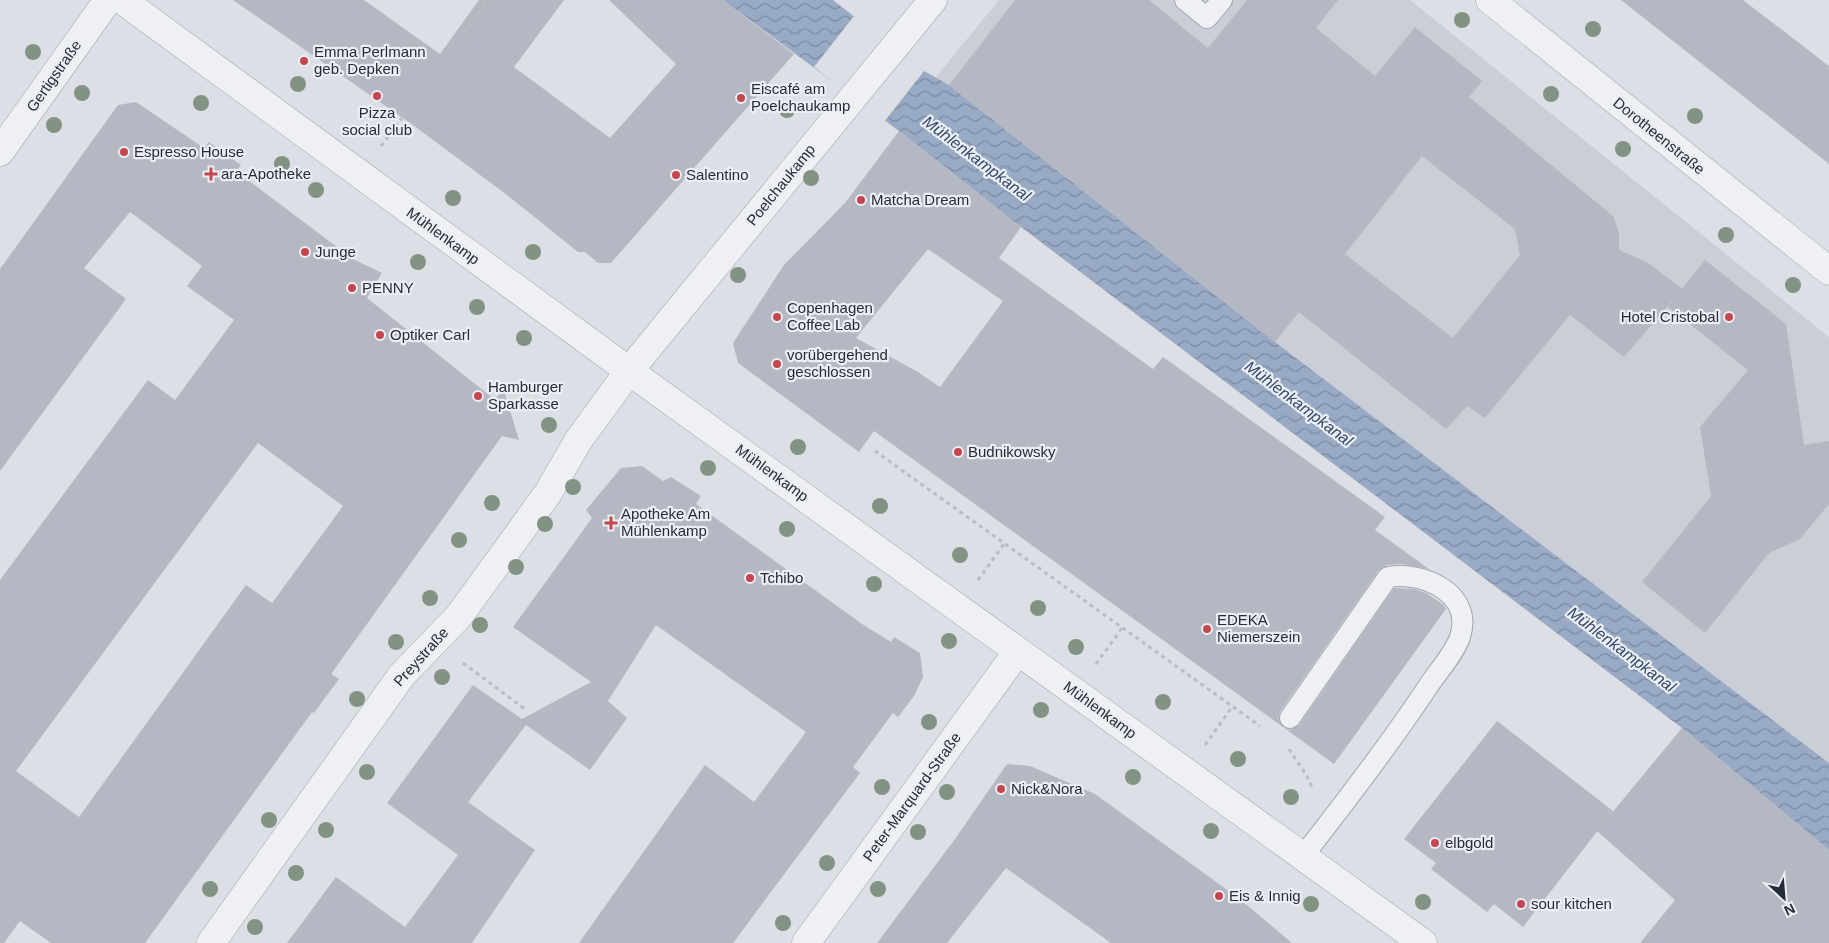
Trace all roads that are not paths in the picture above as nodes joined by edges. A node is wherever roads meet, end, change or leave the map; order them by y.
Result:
1 (108, 0) edge
2 (122, 0) edge
3 (933, 0) edge
4 (1185, 0) edge
5 (1222, 0) edge
6 (1490, 0) edge
7 (0, 152) edge
8 (1829, 272) edge
9 (629, 371) junction
10 (1018, 651) junction
11 (1290, 718) dead end
12 (1303, 856) junction
13 (211, 943) edge
14 (806, 943) edge
15 (1423, 943) edge

1 - 7 street, Gertigstraße
2 - 9 street, Mühlenkamp
3 - 9 street, Poelchaukamp
4 - 5 lane
6 - 8 street, Dorotheenstraße
9 - 10 street, Mühlenkamp
9 - 13 street, Preystraße
10 - 12 street, Mühlenkamp
10 - 14 street, Peter-Marquard-Straße
11 - 12 lane
12 - 15 street, Mühlenkamp

